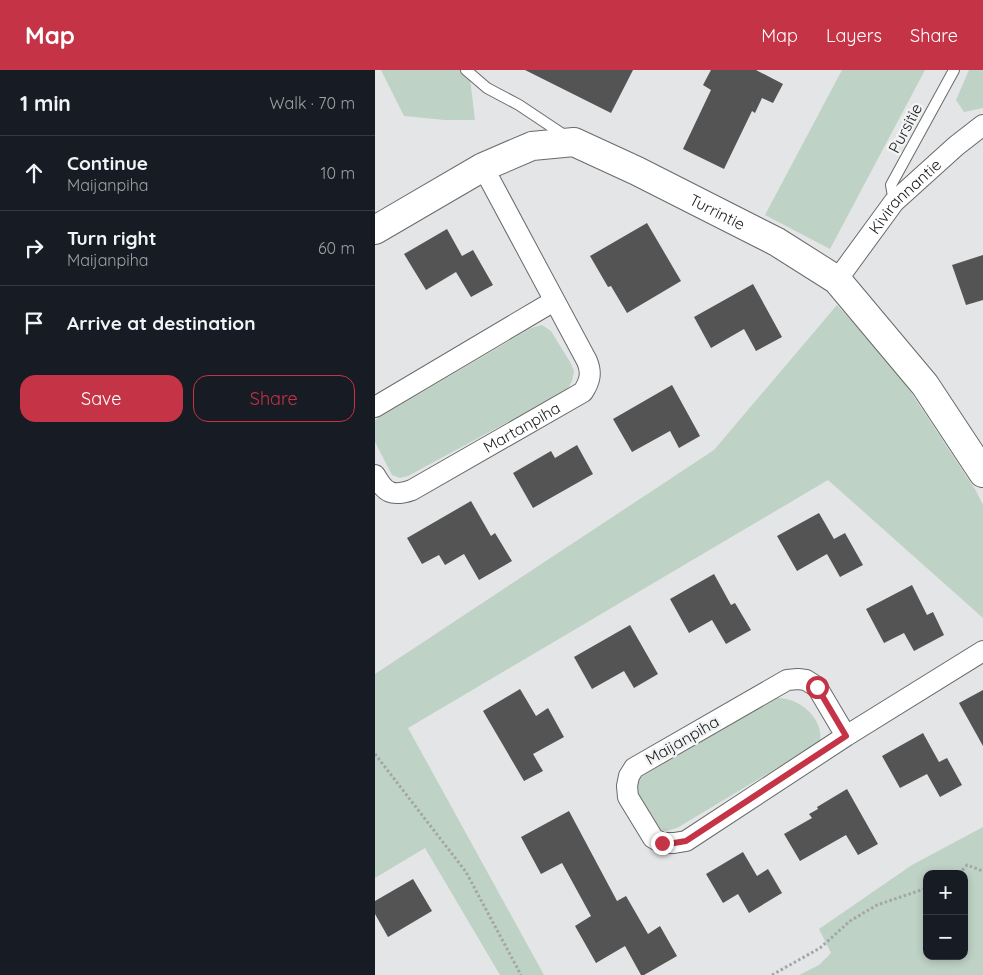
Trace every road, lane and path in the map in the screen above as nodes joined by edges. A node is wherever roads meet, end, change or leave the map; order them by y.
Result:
1 (466, 70) edge
2 (953, 70) edge
3 (983, 125) edge
4 (574, 142) junction
5 (483, 167) junction
6 (894, 202) junction
7 (375, 230) edge
8 (837, 280) junction
9 (554, 301) junction
10 (375, 407) edge
11 (983, 473) edge
12 (375, 475) edge
13 (983, 651) edge
14 (846, 736) junction
15 (375, 754) edge
16 (963, 870) edge
17 (983, 871) edge
18 (923, 889) edge
19 (521, 975) edge
20 (772, 975) edge

1 - 4 lane
2 - 6 lane, Pursitie
3 - 6 street, Kivirannantie
4 - 5 street
4 - 8 street, Turrintie
5 - 7 street
5 - 9 street, Martanpiha
6 - 8 street, Kivirannantie
8 - 11 street, Turrintie
9 - 10 street
9 - 12 street, Martanpiha
13 - 14 street, Maijanpiha
14 - 14 street, Maijanpiha
15 - 19 path
16 - 17 path
18 - 20 path

